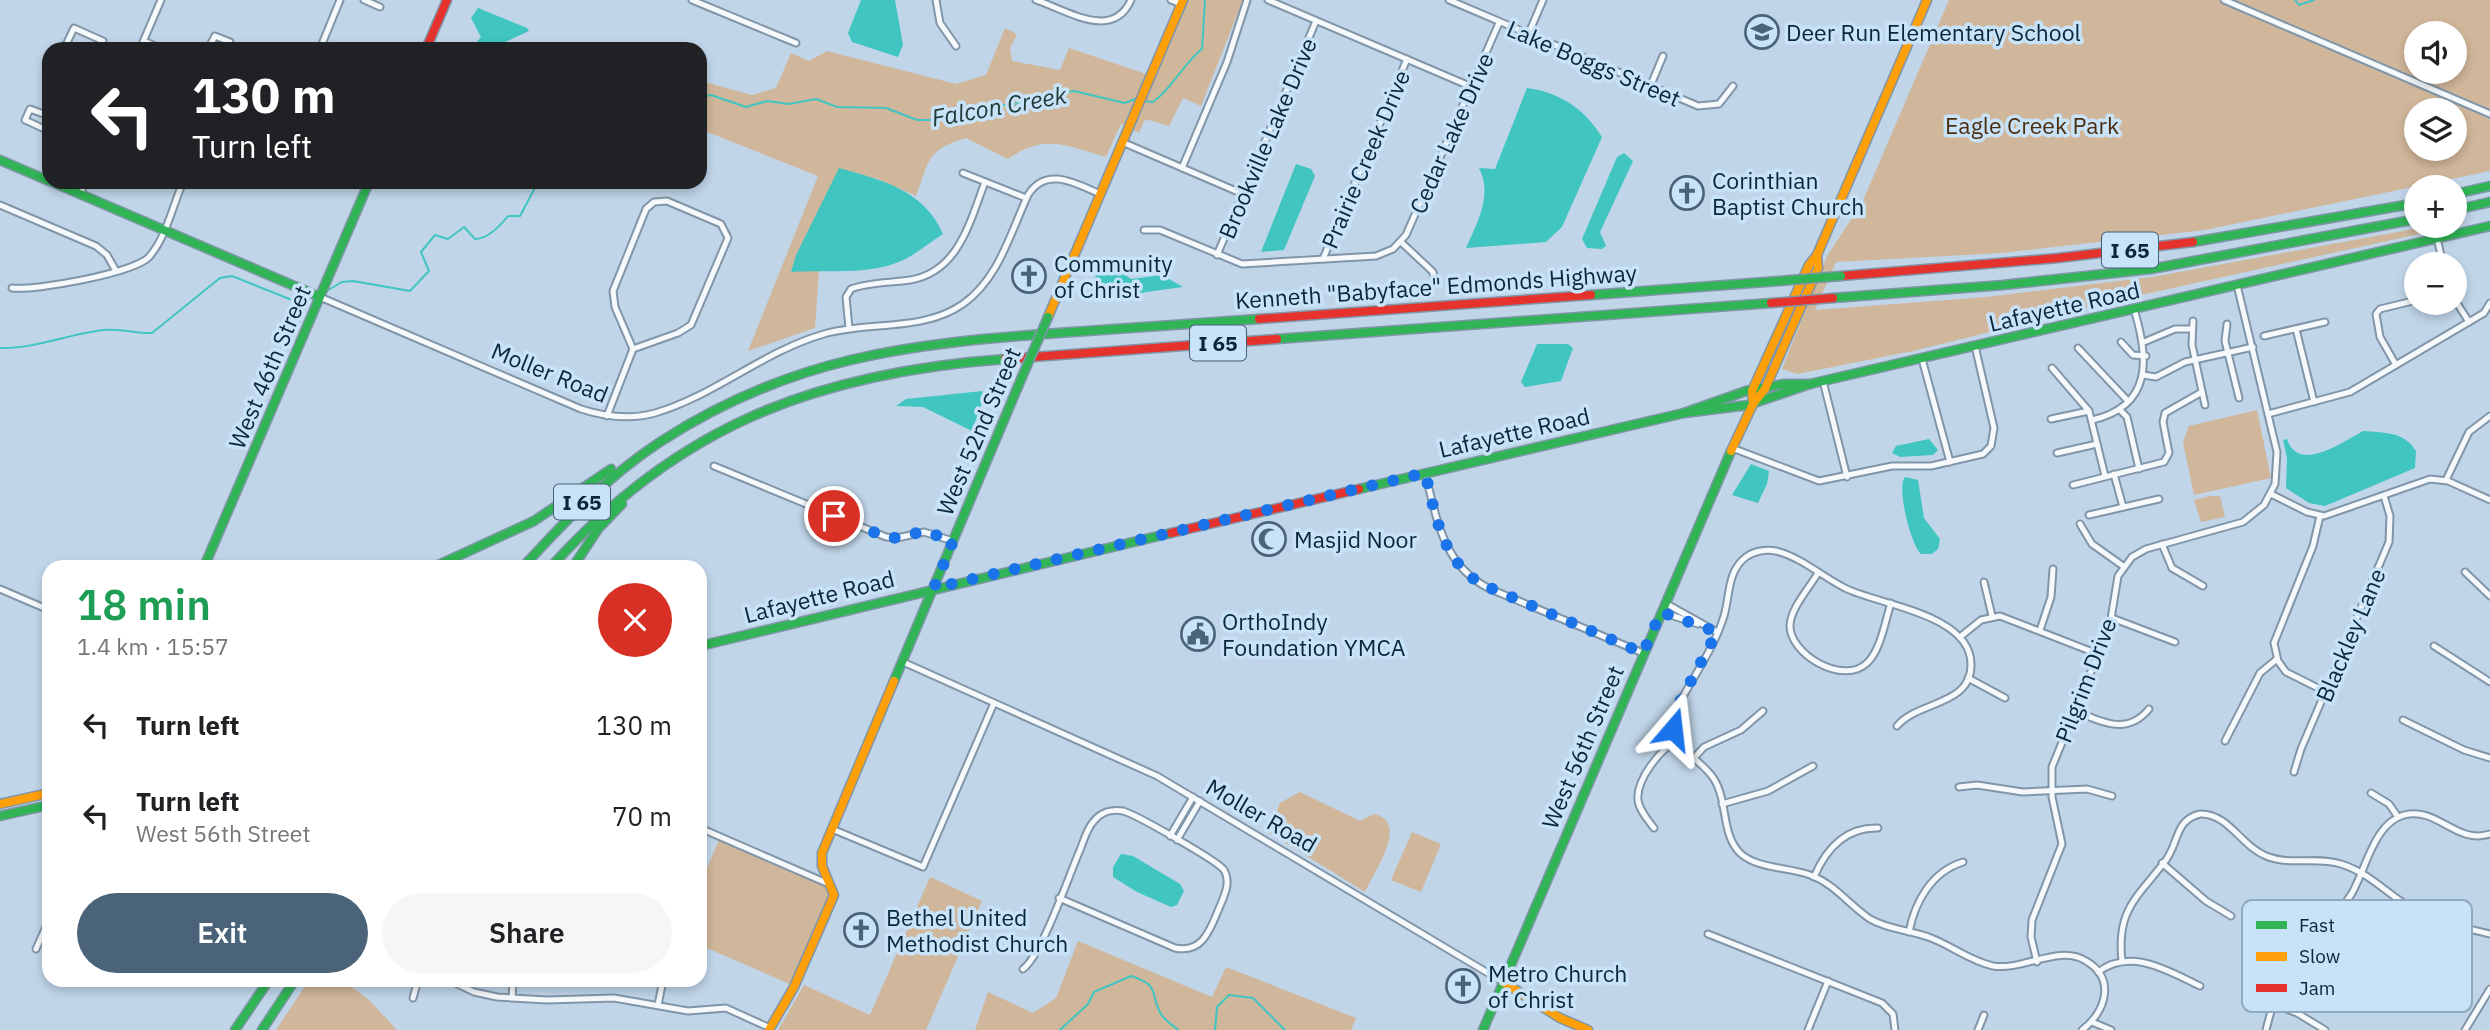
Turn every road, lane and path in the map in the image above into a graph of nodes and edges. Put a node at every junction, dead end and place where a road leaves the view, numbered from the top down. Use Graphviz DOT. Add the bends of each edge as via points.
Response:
graph roads {
  1 [pos="161,0"];
  2 [pos="340,0"];
  3 [pos="364,0"];
  4 [pos="447,0"];
  5 [pos="692,0"];
  6 [pos="936,0"];
  7 [pos="1037,0"];
  8 [pos="1131,0"];
  9 [pos="1171,0"];
  10 [pos="1247,0"];
  11 [pos="1268,0"];
  12 [pos="1449,0"];
  13 [pos="1543,0"];
  14 [pos="1927,0"];
  15 [pos="2224,0"];
  16 [pos="1182,2"];
  17 [pos="380,7"];
  18 [pos="1316,21"];
  19 [pos="1499,23"];
  20 [pos="1528,35"];
  21 [pos="144,41"];
  22 [pos="67,42"];
  23 [pos="103,42"];
  24 [pos="212,42"];
  25 [pos="230,42"];
  26 [pos="323,42"];
  27 [pos="429,42"];
  28 [pos="796,43"];
  29 [pos="956,46"];
  30 [pos="1663,56"];
  31 [pos="1407,59"];
  32 [pos="1733,86"];
  33 [pos="1472,87"];
  34 [pos="1650,87"];
  35 [pos="42,113"];
  36 [pos="2490,114"];
  37 [pos="42,128"];
  38 [pos="1122,142"];
  39 [pos="0,160"];
  40 [pos="1182,168"];
  41 [pos="963,173"];
  42 [pos="42,178"];
  43 [pos="985,182"];
  44 [pos="2490,186"];
  45 [pos="68,189"];
  46 [pos="82,189"];
  47 [pos="180,189"];
  48 [pos="366,189"];
  49 [pos="2467,191"];
  50 [pos="80,194"];
  51 [pos="1100,194"];
  52 [pos="1243,194"];
  53 [pos="1026,198"];
  54 [pos="2490,202"];
  55 [pos="0,205"];
  56 [pos="2404,205"];
  57 [pos="2467,207"];
  58 [pos="2404,221"];
  59 [pos="2490,226"];
  60 [pos="163,229"];
  61 [pos="1144,230"];
  62 [pos="2467,231"];
  63 [pos="2437,238"];
  64 [pos="1401,242"];
  65 [pos="2441,252"];
  66 [pos="1817,254"];
  67 [pos="1217,255"];
  68 [pos="1323,259"];
  69 [pos="116,271"];
  70 [pos="1434,278"];
  71 [pos="2237,285"];
  72 [pos="12,288"];
  73 [pos="320,296"];
  74 [pos="2490,303"];
  75 [pos="2404,304"];
  76 [pos="2133,309"];
  77 [pos="2465,315"];
  78 [pos="2193,321"];
  79 [pos="2325,321"];
  80 [pos="2469,322"];
  81 [pos="2227,324"];
  82 [pos="849,328"];
  83 [pos="2192,329"];
  84 [pos="2296,329"];
  85 [pos="2264,336"];
  86 [pos="2121,342"];
  87 [pos="2144,342"];
  88 [pos="1975,346"];
  89 [pos="2253,346"];
  90 [pos="2078,348"];
  91 [pos="634,349"];
  92 [pos="2228,352"];
  93 [pos="2146,356"];
  94 [pos="1922,359"];
  95 [pos="2195,360"];
  96 [pos="2396,365"];
  97 [pos="2052,368"];
  98 [pos="2143,375"];
  99 [pos="1823,381"];
  100 [pos="1810,384"];
  101 [pos="1765,388"];
  102 [pos="1752,391"];
  103 [pos="2202,392"];
  104 [pos="2239,398"];
  105 [pos="2127,400"];
  106 [pos="2314,402"];
  107 [pos="1753,404"];
  108 [pos="2205,405"];
  109 [pos="2119,409"];
  110 [pos="2089,411"];
  111 [pos="1684,413"];
  112 [pos="2268,414"];
  113 [pos="607,416"];
  114 [pos="2490,416"];
  115 [pos="2051,419"];
  116 [pos="2092,420"];
  117 [pos="2097,444"];
  118 [pos="651,446"];
  119 [pos="1732,448"];
  120 [pos="2057,453"];
  121 [pos="682,454"];
  122 [pos="1950,462"];
  123 [pos="714,466"];
  124 [pos="2139,469"];
  125 [pos="1425,473"];
  126 [pos="2114,474"];
  127 [pos="2105,476"];
  128 [pos="1847,477"];
  129 [pos="2446,480"];
  130 [pos="2073,485"];
  131 [pos="2271,494"];
  132 [pos="2384,496"];
  133 [pos="2159,499"];
  134 [pos="2490,500"];
  135 [pos="2123,508"];
  136 [pos="2089,516"];
  137 [pos="2320,516"];
  138 [pos="2080,524"];
  139 [pos="953,541"];
  140 [pos="2162,544"];
  141 [pos="207,560"];
  142 [pos="449,560"];
  143 [pos="529,560"];
  144 [pos="558,560"];
  145 [pos="578,560"];
  146 [pos="2123,566"];
  147 [pos="2053,569"];
  148 [pos="2465,572"];
  149 [pos="1818,573"];
  150 [pos="1984,582"];
  151 [pos="2203,586"];
  152 [pos="934,588"];
  153 [pos="0,589"];
  154 [pos="2490,596"];
  155 [pos="1665,603"];
  156 [pos="1891,603"];
  157 [pos="42,607"];
  158 [pos="1661,612"];
  159 [pos="1992,616"];
  160 [pos="2112,618"];
  161 [pos="1704,625"];
  162 [pos="2040,631"];
  163 [pos="1717,632"];
  164 [pos="1960,637"];
  165 [pos="2175,642"];
  166 [pos="707,644"];
  167 [pos="2434,646"];
  168 [pos="1643,653"];
  169 [pos="2098,654"];
  170 [pos="2277,659"];
  171 [pos="903,662"];
  172 [pos="1968,678"];
  173 [pos="2490,682"];
  174 [pos="2326,692"];
  175 [pos="2005,698"];
  176 [pos="994,703"];
  177 [pos="2149,709"];
  178 [pos="1763,710"];
  179 [pos="2074,710"];
  180 [pos="2403,720"];
  181 [pos="1897,726"];
  182 [pos="1676,741"];
  183 [pos="2225,741"];
  184 [pos="2490,758"];
  185 [pos="1693,759"];
  186 [pos="1813,766"];
  187 [pos="2294,772"];
  188 [pos="1959,787"];
  189 [pos="2052,791"];
  190 [pos="2371,793"];
  191 [pos="42,795"];
  192 [pos="2112,796"];
  193 [pos="1193,797"];
  194 [pos="1200,801"];
  195 [pos="0,804"];
  196 [pos="1722,804"];
  197 [pos="42,807"];
  198 [pos="0,816"];
  199 [pos="2398,817"];
  200 [pos="1654,828"];
  201 [pos="1878,828"];
  202 [pos="832,829"];
  203 [pos="707,831"];
  204 [pos="2490,834"];
  205 [pos="1170,836"];
  206 [pos="1177,840"];
  207 [pos="1963,862"];
  208 [pos="2162,863"];
  209 [pos="2361,873"];
  210 [pos="1814,877"];
  211 [pos="833,886"];
  212 [pos="1059,898"];
  213 [pos="2347,900"];
  214 [pos="2401,900"];
  215 [pos="2231,916"];
  216 [pos="2472,929"];
  217 [pos="1909,932"];
  218 [pos="1708,934"];
  219 [pos="2490,934"];
  220 [pos="42,936"];
  221 [pos="36,949"];
  222 [pos="2122,961"];
  223 [pos="2037,962"];
  224 [pos="1023,969"];
  225 [pos="2098,972"];
  226 [pos="1828,981"];
  227 [pos="1503,982"];
  228 [pos="2200,986"];
  229 [pos="259,987"];
  230 [pos="265,987"];
  231 [pos="291,987"];
  232 [pos="416,987"];
  233 [pos="464,987"];
  234 [pos="513,987"];
  235 [pos="662,987"];
  236 [pos="2490,989"];
  237 [pos="413,998"];
  238 [pos="512,998"];
  239 [pos="658,1005"];
  240 [pos="2271,1012"];
  241 [pos="2295,1012"];
  242 [pos="1984,1015"];
  243 [pos="2092,1022"];
  244 [pos="769,1029"];
  245 [pos="234,1030"];
  246 [pos="262,1030"];
  247 [pos="1483,1030"];
  248 [pos="1588,1030"];
  249 [pos="1808,1030"];
  250 [pos="1895,1030"];
  251 [pos="1978,1030"];
  252 [pos="2082,1030"];
  253 [pos="2111,1030"];
  254 [pos="2266,1030"];
  255 [pos="2325,1030"];
  256 [pos="2465,1030"];
  1 -- 21 [label="street"];
  2 -- 26 [label="street"];
  3 -- 17 [label="street"];
  4 -- 27 [label="main road"];
  5 -- 28 [label="street"];
  6 -- 29 [label="street" via="940,23"];
  7 -- 8 [label="street" via="1107,22 1120,17"];
  9 -- 16 [label="street"];
  10 -- 40 [label="street" via="1227,62"];
  11 -- 18 [label="street"];
  12 -- 19 [label="street, Lake Boggs Street"];
  13 -- 20 [label="street"];
  14 -- 66 [label="main road, West 56th Street"];
  15 -- 36 [label="street"];
  16 -- 38 [label="main road, West 52nd Street"];
  18 -- 31 [label="street"];
  18 -- 52 [label="street, Brookville Lake Drive"];
  19 -- 20 [label="street, Lake Boggs Street"];
  19 -- 33 [label="street, Cedar Lake Drive"];
  20 -- 34 [label="street, Lake Boggs Street"];
  22 -- 23 [label="street" via="74,28"];
  24 -- 25 [label="street" via="215,36"];
  30 -- 34 [label="street"];
  31 -- 33 [label="street"];
  31 -- 68 [label="street, Prairie Creek Drive"];
  32 -- 34 [label="street, Lake Boggs Street" via="1721,102 1707,107"];
  33 -- 64 [label="street, Cedar Lake Drive"];
  35 -- 37 [label="street" via="30,109 25,119"];
  38 -- 40 [label="street"];
  38 -- 51 [label="main road, West 52nd Street"];
  39 -- 42 [label="main road, Moller Road"];
  40 -- 52 [label="street"];
  41 -- 43 [label="street"];
  43 -- 53 [label="street"];
  43 -- 82 [label="street" via="950,260 922,278 852,288 846,299"];
  44 -- 49 [label="main road"];
  45 -- 50 [label="main road, Moller Road"];
  46 -- 50 [label="street"];
  47 -- 60 [label="street"];
  48 -- 73 [label="main road, West 46th Street"];
  50 -- 60 [label="main road, Moller Road"];
  51 -- 53 [label="street, Moller Road" via="1053,178 1037,184"];
  51 -- 139 [label="main road, West 52nd Street, bridge"];
  52 -- 67 [label="street, Brookville Lake Drive"];
  53 -- 82 [label="street, Moller Road" via="995,268 964,303 929,319"];
  54 -- 57 [label="main road"];
  55 -- 69 [label="street" via="96,246"];
  56 -- 118 [label="main road, Kenneth \"Babyface\" Edmonds Highway / I 65, bridge" via="2212,242 2049,260 909,346 781,378 715,407"];
  58 -- 121 [label="main road, Kenneth \"Babyface\" Edmonds Highway / I 65, bridge" via="2151,269 2003,285 908,369 841,383 779,404"];
  59 -- 62 [label="main road, Lafayette Road"];
  60 -- 69 [label="street" via="146,259"];
  60 -- 73 [label="main road, Moller Road"];
  61 -- 67 [label="street" via="1160,230"];
  63 -- 65 [label="street"];
  63 -- 71 [label="main road, Lafayette Road"];
  64 -- 68 [label="street" via="1376,256"];
  64 -- 70 [label="street"];
  66 -- 101 [label="main road, West 56th Street" via="1818,268"];
  66 -- 102 [label="main road, West 56th Street"];
  67 -- 68 [label="street" via="1247,265"];
  69 -- 72 [label="street" via="31,290"];
  71 -- 76 [label="main road, Lafayette Road"];
  71 -- 89 [label="street"];
  73 -- 113 [label="street, Moller Road" via="576,407"];
  73 -- 141 [label="main road, West 46th Street"];
  74 -- 80 [label="street"];
  75 -- 96 [label="street" via="2377,312 2379,335"];
  76 -- 87 [label="street"];
  76 -- 88 [label="main road, Lafayette Road"];
  77 -- 80 [label="street"];
  78 -- 83 [label="street"];
  79 -- 84 [label="street"];
  80 -- 96 [label="street"];
  81 -- 92 [label="street"];
  82 -- 113 [label="street, Moller Road" via="806,341 665,409"];
  83 -- 87 [label="street" via="2175,329"];
  83 -- 95 [label="street"];
  84 -- 85 [label="street"];
  84 -- 106 [label="street"];
  86 -- 93 [label="street" via="2133,355"];
  87 -- 93 [label="street"];
  88 -- 94 [label="main road, Lafayette Road"];
  88 -- 122 [label="street" via="1995,435 1983,454"];
  89 -- 92 [label="street"];
  89 -- 112 [label="street"];
  90 -- 105 [label="street"];
  91 -- 91 [label="street" via="691,325 727,243 723,225 664,200 650,205 615,281 614,304"];
  91 -- 113 [label="street"];
  92 -- 95 [label="street"];
  92 -- 104 [label="street"];
  93 -- 98 [label="street"];
  94 -- 99 [label="main road, Lafayette Road"];
  94 -- 122 [label="street"];
  95 -- 98 [label="street" via="2156,377"];
  95 -- 103 [label="street"];
  96 -- 106 [label="street" via="2350,392"];
  97 -- 110 [label="street"];
  98 -- 105 [label="street"];
  99 -- 100 [label="main road, Lafayette Road"];
  99 -- 128 [label="street"];
  100 -- 101 [label="main road, Lafayette Road" via="1800,381"];
  100 -- 107 [label="main road, Lafayette Road"];
  101 -- 102 [label="main road, Lafayette Road"];
  101 -- 107 [label="main road, West 56th Street"];
  102 -- 107 [label="main road, West 56th Street"];
  102 -- 111 [label="main road, Lafayette Road"];
  103 -- 108 [label="street"];
  103 -- 124 [label="street" via="2165,413 2167,459"];
  105 -- 109 [label="street"];
  106 -- 112 [label="street"];
  107 -- 111 [label="main road, Lafayette Road" via="1699,415"];
  107 -- 119 [label="main road, West 56th Street"];
  109 -- 116 [label="street"];
  109 -- 124 [label="street" via="2127,417"];
  110 -- 115 [label="street"];
  110 -- 116 [label="street"];
  111 -- 125 [label="main road, Lafayette Road"];
  112 -- 131 [label="street" via="2278,466"];
  114 -- 129 [label="street" via="2469,432"];
  116 -- 117 [label="street"];
  117 -- 120 [label="street"];
  117 -- 127 [label="street"];
  118 -- 142 [label="main road" via="538,519"];
  118 -- 143 [label="main road, Kenneth \"Babyface\" Edmonds Highway / I 65" via="580,504"];
  119 -- 128 [label="street" via="1809,479"];
  119 -- 155 [label="main road, West 56th Street"];
  121 -- 144 [label="main road, Kenneth \"Babyface\" Edmonds Highway / I 65" via="602,513"];
  121 -- 145 [label="main road" via="615,510"];
  122 -- 128 [label="street" via="1892,466"];
  123 -- 139 [label="street" via="886,537 924,531"];
  124 -- 126 [label="street"];
  125 -- 152 [label="main road, Lafayette Road"];
  125 -- 168 [label="street" via="1442,538 1466,573 1488,588"];
  126 -- 127 [label="street"];
  126 -- 135 [label="street"];
  127 -- 130 [label="street"];
  129 -- 132 [label="street" via="2428,480"];
  129 -- 134 [label="street"];
  131 -- 137 [label="street"];
  131 -- 140 [label="street" via="2241,523"];
  132 -- 137 [label="street"];
  132 -- 174 [label="street, Blackley Lane" via="2391,523 2389,542"];
  133 -- 135 [label="street"];
  135 -- 136 [label="street"];
  137 -- 170 [label="street" via="2313,547 2276,635"];
  138 -- 146 [label="street" via="2094,546"];
  139 -- 152 [label="main road, West 52nd Street"];
  140 -- 146 [label="street" via="2138,552"];
  140 -- 151 [label="street" via="2172,568"];
  146 -- 160 [label="street, Pilgrim Drive" via="2114,589"];
  147 -- 162 [label="street" via="2051,597"];
  148 -- 154 [label="street"];
  149 -- 156 [label="street" via="1853,592"];
  149 -- 156 [label="street" via="1793,615 1790,630 1799,647 1831,670 1849,672 1867,663"];
  149 -- 163 [label="street" via="1777,551 1749,555 1732,575"];
  150 -- 159 [label="street"];
  152 -- 166 [label="main road, Lafayette Road"];
  152 -- 171 [label="main road, West 52nd Street"];
  153 -- 157 [label="street"];
  155 -- 158 [label="main road, West 56th Street"];
  155 -- 161 [label="street"];
  156 -- 164 [label="street"];
  158 -- 161 [label="street"];
  158 -- 168 [label="main road, West 56th Street"];
  159 -- 162 [label="street" via="2008,617"];
  159 -- 164 [label="street"];
  160 -- 165 [label="street"];
  160 -- 169 [label="street, Pilgrim Drive"];
  161 -- 163 [label="street"];
  162 -- 169 [label="street"];
  163 -- 182 [label="street" via="1674,713"];
  164 -- 172 [label="street" via="1971,658"];
  167 -- 173 [label="street"];
  168 -- 227 [label="main road, West 56th Street"];
  169 -- 179 [label="street, Pilgrim Drive"];
  170 -- 174 [label="street" via="2290,675"];
  170 -- 183 [label="street" via="2257,677"];
  171 -- 176 [label="street, Moller Road"];
  171 -- 202 [label="main road, West 52nd Street"];
  172 -- 175 [label="street"];
  172 -- 181 [label="street" via="1957,694"];
  174 -- 187 [label="street, Blackley Lane"];
  176 -- 193 [label="street, Moller Road" via="1136,766"];
  176 -- 202 [label="street" via="923,867"];
  177 -- 179 [label="street" via="2138,720 2121,725"];
  178 -- 185 [label="street" via="1741,730 1704,747"];
  179 -- 189 [label="street, Pilgrim Drive" via="2056,755"];
  180 -- 184 [label="street"];
  182 -- 185 [label="street"];
  182 -- 200 [label="street" via="1663,750 1638,791 1639,806"];
  185 -- 196 [label="street" via="1716,782"];
  186 -- 196 [label="street" via="1777,787"];
  188 -- 189 [label="street" via="1973,784 2016,792"];
  189 -- 192 [label="street" via="2090,789"];
  189 -- 223 [label="street, Pilgrim Drive" via="2061,849 2032,920"];
  190 -- 199 [label="street" via="2389,804"];
  191 -- 195 [label="main road"];
  193 -- 194 [label="street, Moller Road"];
  193 -- 205 [label="street"];
  194 -- 206 [label="street"];
  194 -- 227 [label="street, Moller Road"];
  196 -- 210 [label="street" via="1732,841 1743,856"];
  197 -- 198 [label="main road"];
  199 -- 204 [label="street" via="2421,814 2466,836"];
  199 -- 209 [label="street" via="2382,831"];
  201 -- 210 [label="street" via="1858,831 1833,845"];
  202 -- 211 [label="main road, West 52nd Street" via="821,859"];
  203 -- 211 [label="street"];
  205 -- 206 [label="street"];
  205 -- 212 [label="street" via="1127,812 1111,811 1097,818"];
  206 -- 212 [label="street" via="1217,863 1227,886 1204,941 1194,947 1182,949"];
  207 -- 217 [label="street" via="1945,871 1923,893"];
  208 -- 209 [label="street" via="2182,823 2205,814 2220,819 2268,857 2333,862"];
  208 -- 215 [label="street"];
  208 -- 222 [label="street" via="2135,895 2122,923"];
  209 -- 213 [label="street"];
  209 -- 214 [label="street"];
  210 -- 217 [label="street" via="1872,919"];
  211 -- 244 [label="main road" via="834,895 801,972"];
  212 -- 224 [label="street" via="1033,958"];
  216 -- 219 [label="street"];
  217 -- 223 [label="street" via="1933,938 1986,964 2011,967"];
  218 -- 226 [label="street"];
  220 -- 221 [label="street"];
  222 -- 225 [label="street"];
  222 -- 228 [label="street" via="2144,962"];
  223 -- 225 [label="street" via="2073,956"];
  225 -- 243 [label="street" via="2105,997"];
  226 -- 249 [label="street"];
  226 -- 250 [label="street" via="1887,1006"];
  227 -- 247 [label="main road, West 56th Street"];
  227 -- 248 [label="main road, Moller Road"];
  229 -- 245 [label="main road"];
  230 -- 245 [label="main road"];
  231 -- 246 [label="main road"];
  232 -- 237 [label="street"];
  233 -- 238 [label="street" via="478,994"];
  234 -- 238 [label="street"];
  235 -- 239 [label="street"];
  236 -- 256 [label="street"];
  238 -- 239 [label="street" via="607,998"];
  239 -- 244 [label="street" via="688,1011 730,1008"];
  240 -- 254 [label="street"];
  241 -- 255 [label="street"];
  242 -- 251 [label="street"];
  243 -- 252 [label="street"];
  243 -- 253 [label="street"];
}
